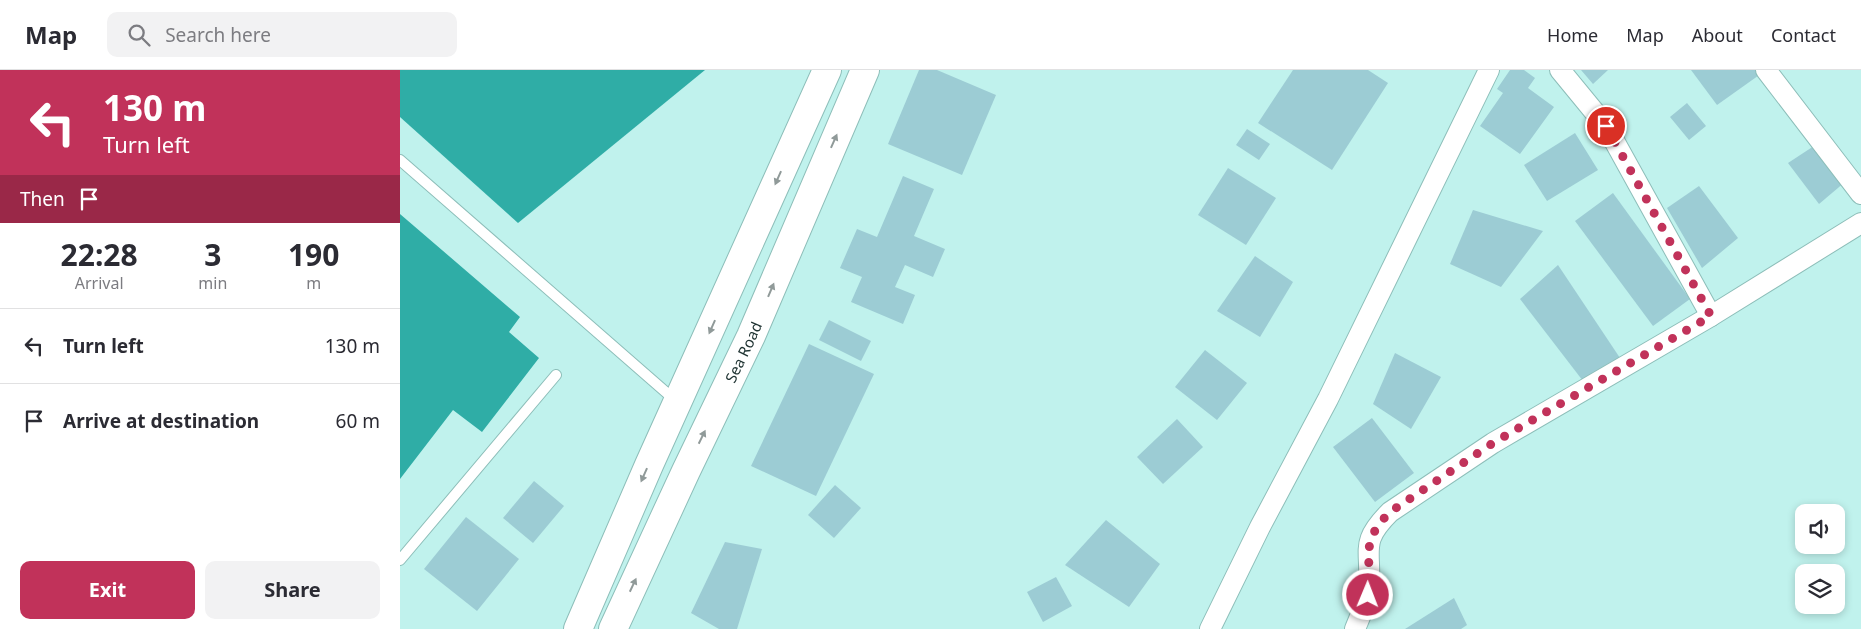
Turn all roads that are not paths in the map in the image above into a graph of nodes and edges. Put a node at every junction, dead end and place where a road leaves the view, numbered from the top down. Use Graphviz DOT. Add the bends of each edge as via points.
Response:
graph roads {
  1 [pos="827,70"];
  2 [pos="865,70"];
  3 [pos="1489,70"];
  4 [pos="1560,70"];
  5 [pos="1766,70"];
  6 [pos="400,160"];
  7 [pos="1861,194"];
  8 [pos="1861,223"];
  9 [pos="1711,316"];
  10 [pos="556,375"];
  11 [pos="678,403"];
  12 [pos="400,560"];
  13 [pos="578,629"];
  14 [pos="613,629"];
  15 [pos="1210,629"];
  16 [pos="1354,629"];
  1 -- 11 [label="highway, one-way"];
  14 -- 2 [label="highway, Sea Road, one-way" via="751,336"];
  3 -- 15 [label="street" via="1328,399"];
  4 -- 9 [label="street" via="1606,126"];
  5 -- 7 [label="street"];
  6 -- 11 [label="lane"];
  8 -- 9 [label="street"];
  9 -- 16 [label="street" via="1493,443 1390,512 1368,545 1368,595"];
  10 -- 12 [label="lane"];
  11 -- 13 [label="highway, one-way"];
}
